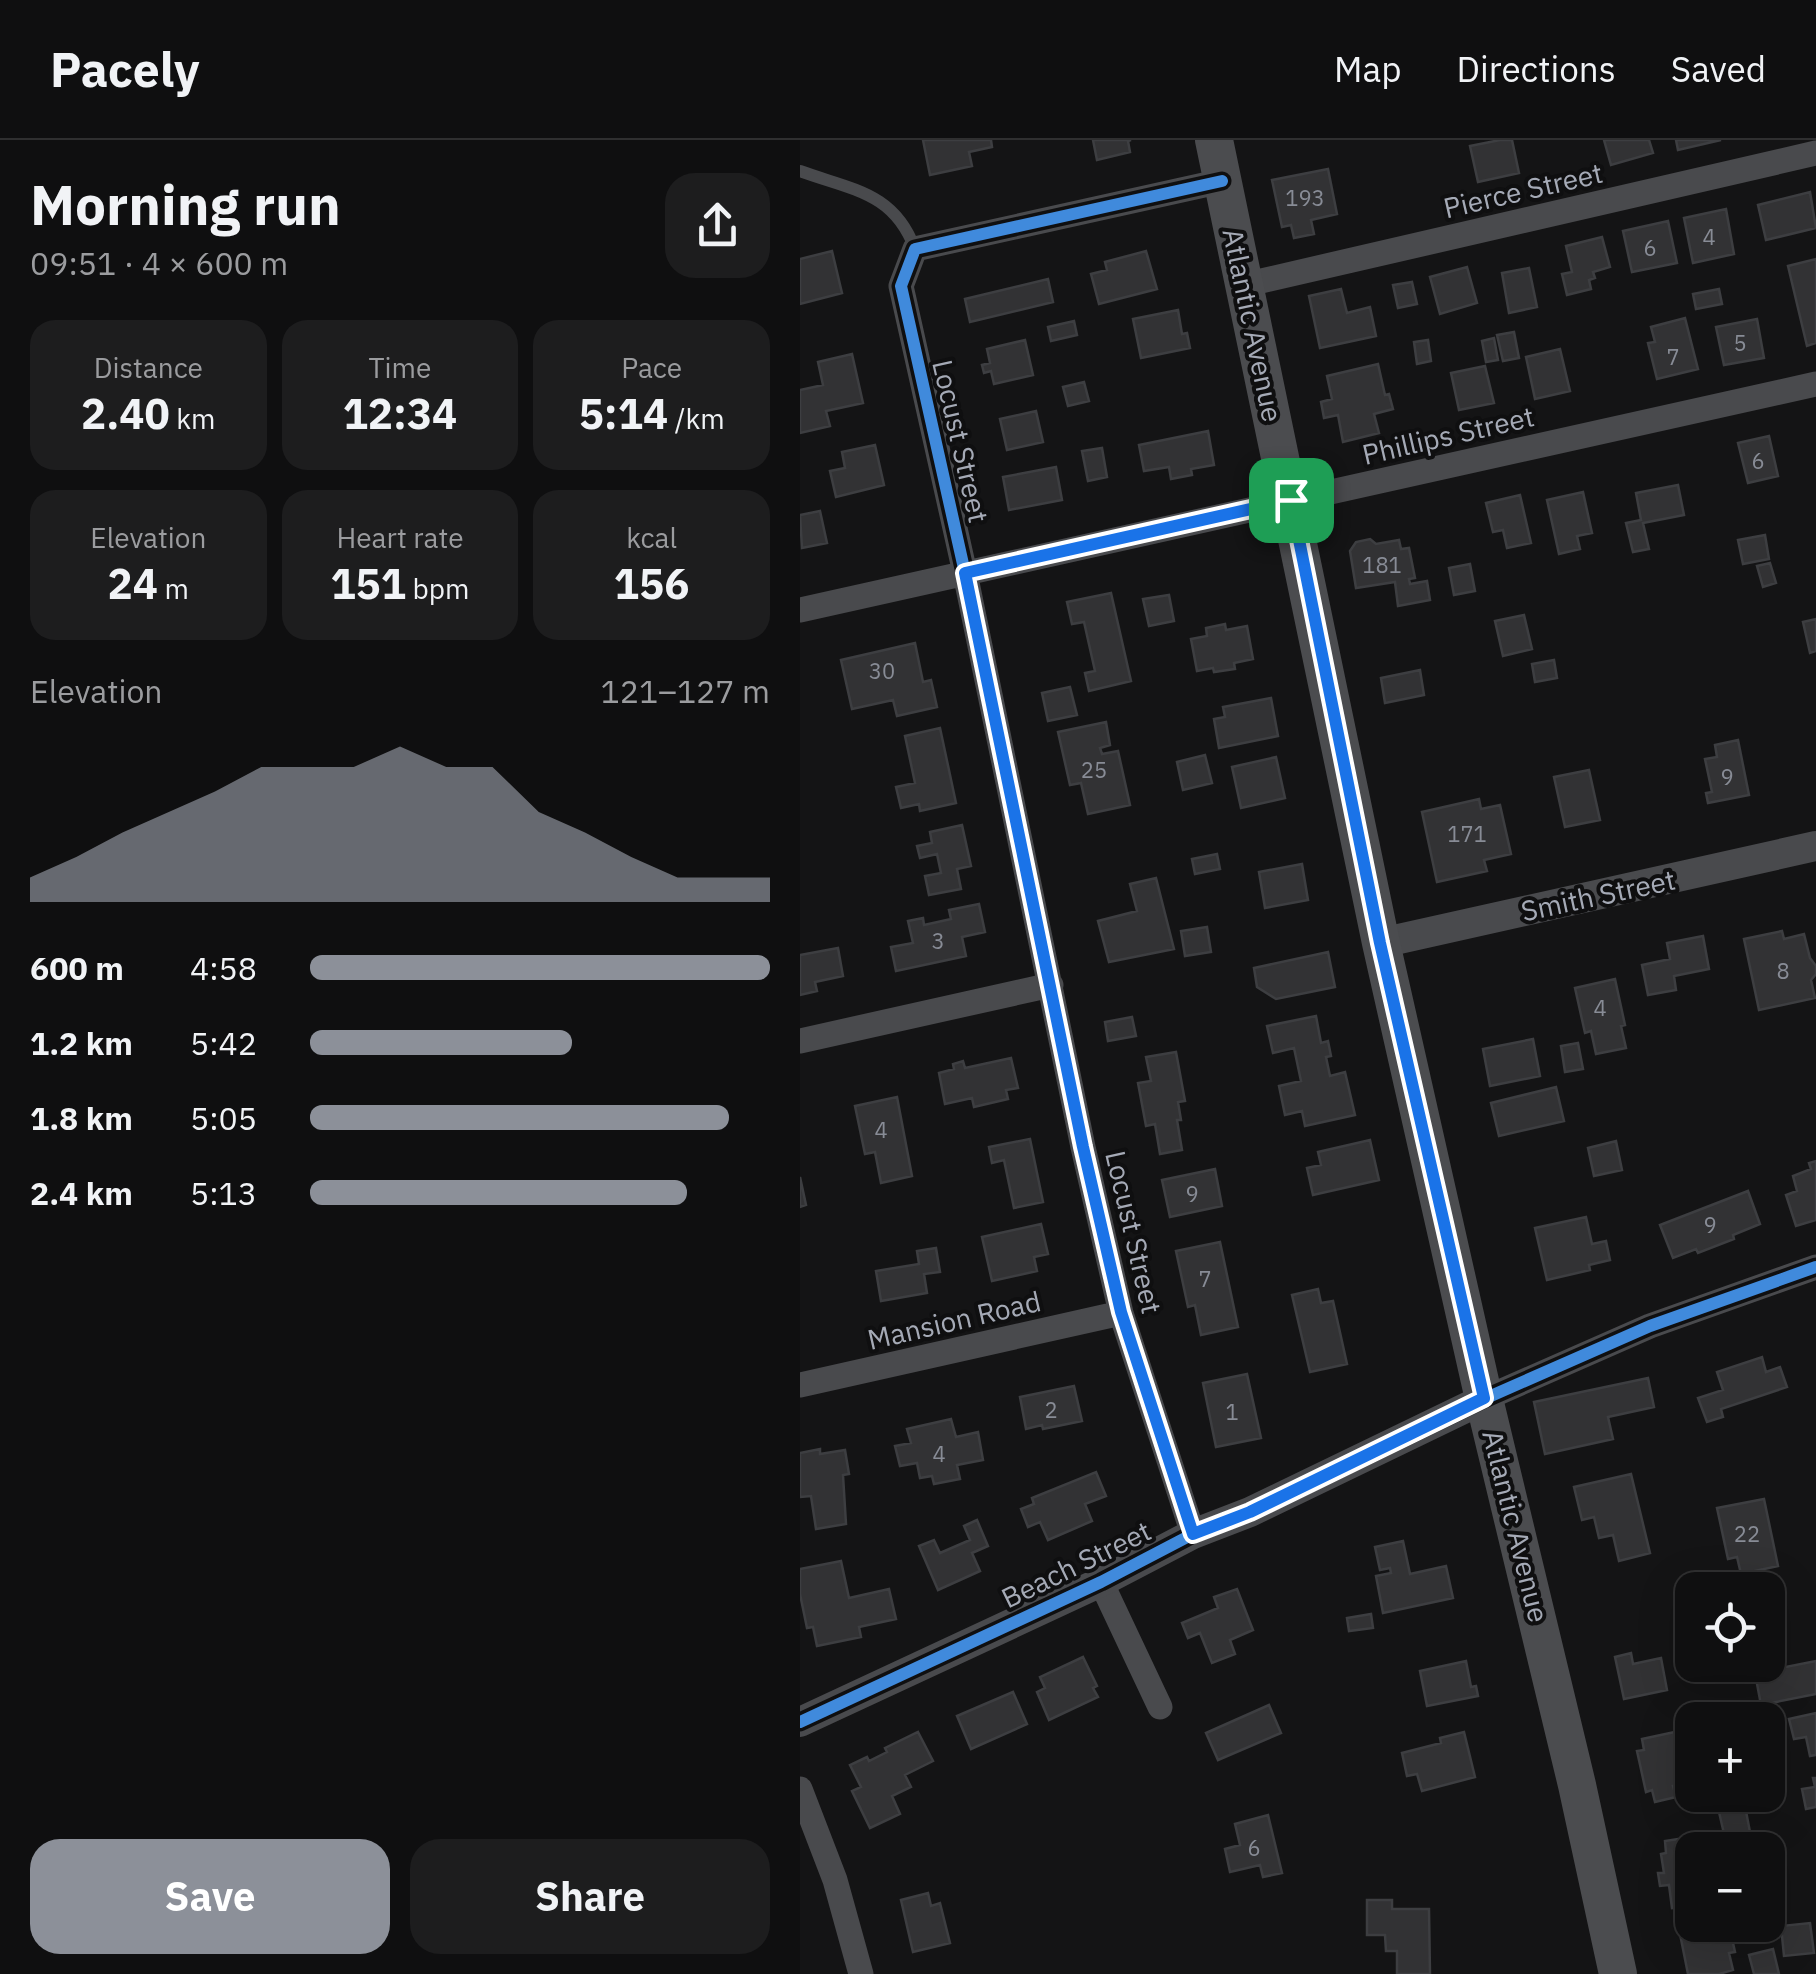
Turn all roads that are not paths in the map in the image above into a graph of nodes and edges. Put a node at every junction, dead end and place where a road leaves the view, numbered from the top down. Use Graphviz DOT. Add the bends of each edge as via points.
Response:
graph roads {
  1 [pos="1214,140"];
  2 [pos="1816,154"];
  3 [pos="800,171"];
  4 [pos="1222,181"];
  5 [pos="915,249"];
  6 [pos="1244,285"];
  7 [pos="1816,384"];
  8 [pos="1291,500"];
  9 [pos="965,573"];
  10 [pos="800,610"];
  11 [pos="1816,846"];
  12 [pos="1380,943"];
  13 [pos="1051,986"];
  14 [pos="800,1041"];
  15 [pos="1816,1267"];
  16 [pos="1121,1312"];
  17 [pos="800,1385"];
  18 [pos="1484,1398"];
  19 [pos="1193,1534"];
  20 [pos="1101,1582"];
  21 [pos="1160,1707"];
  22 [pos="800,1722"];
  23 [pos="800,1789"];
  24 [pos="861,1974"];
  25 [pos="1618,1974"];
  1 -- 4 [label="main road, Atlantic Avenue"];
  2 -- 6 [label="street, Pierce Street"];
  3 -- 5 [label="lane" via="886,203 906,224"];
  4 -- 5 [label="street"];
  4 -- 6 [label="main road, Atlantic Avenue"];
  5 -- 9 [label="street, Locust Street" via="900,286"];
  6 -- 8 [label="main road, Atlantic Avenue"];
  7 -- 8 [label="street, Phillips Street"];
  8 -- 9 [label="street, Phillips Street"];
  8 -- 12 [label="main road, Atlantic Avenue"];
  9 -- 10 [label="street, Phillips Street"];
  9 -- 13 [label="street, Locust Street"];
  11 -- 12 [label="street, Smith Street"];
  12 -- 18 [label="main road, Atlantic Avenue"];
  13 -- 14 [label="street"];
  13 -- 16 [label="street, Locust Street"];
  15 -- 18 [label="street, Beach Street" via="1650,1326"];
  16 -- 17 [label="street, Mansion Road"];
  16 -- 19 [label="street, Locust Street"];
  18 -- 19 [label="street, Beach Street"];
  18 -- 25 [label="main road, Atlantic Avenue"];
  19 -- 20 [label="street, Beach Street"];
  20 -- 21 [label="street"];
  20 -- 22 [label="street, Beach Street"];
  23 -- 24 [label="street"];
}
